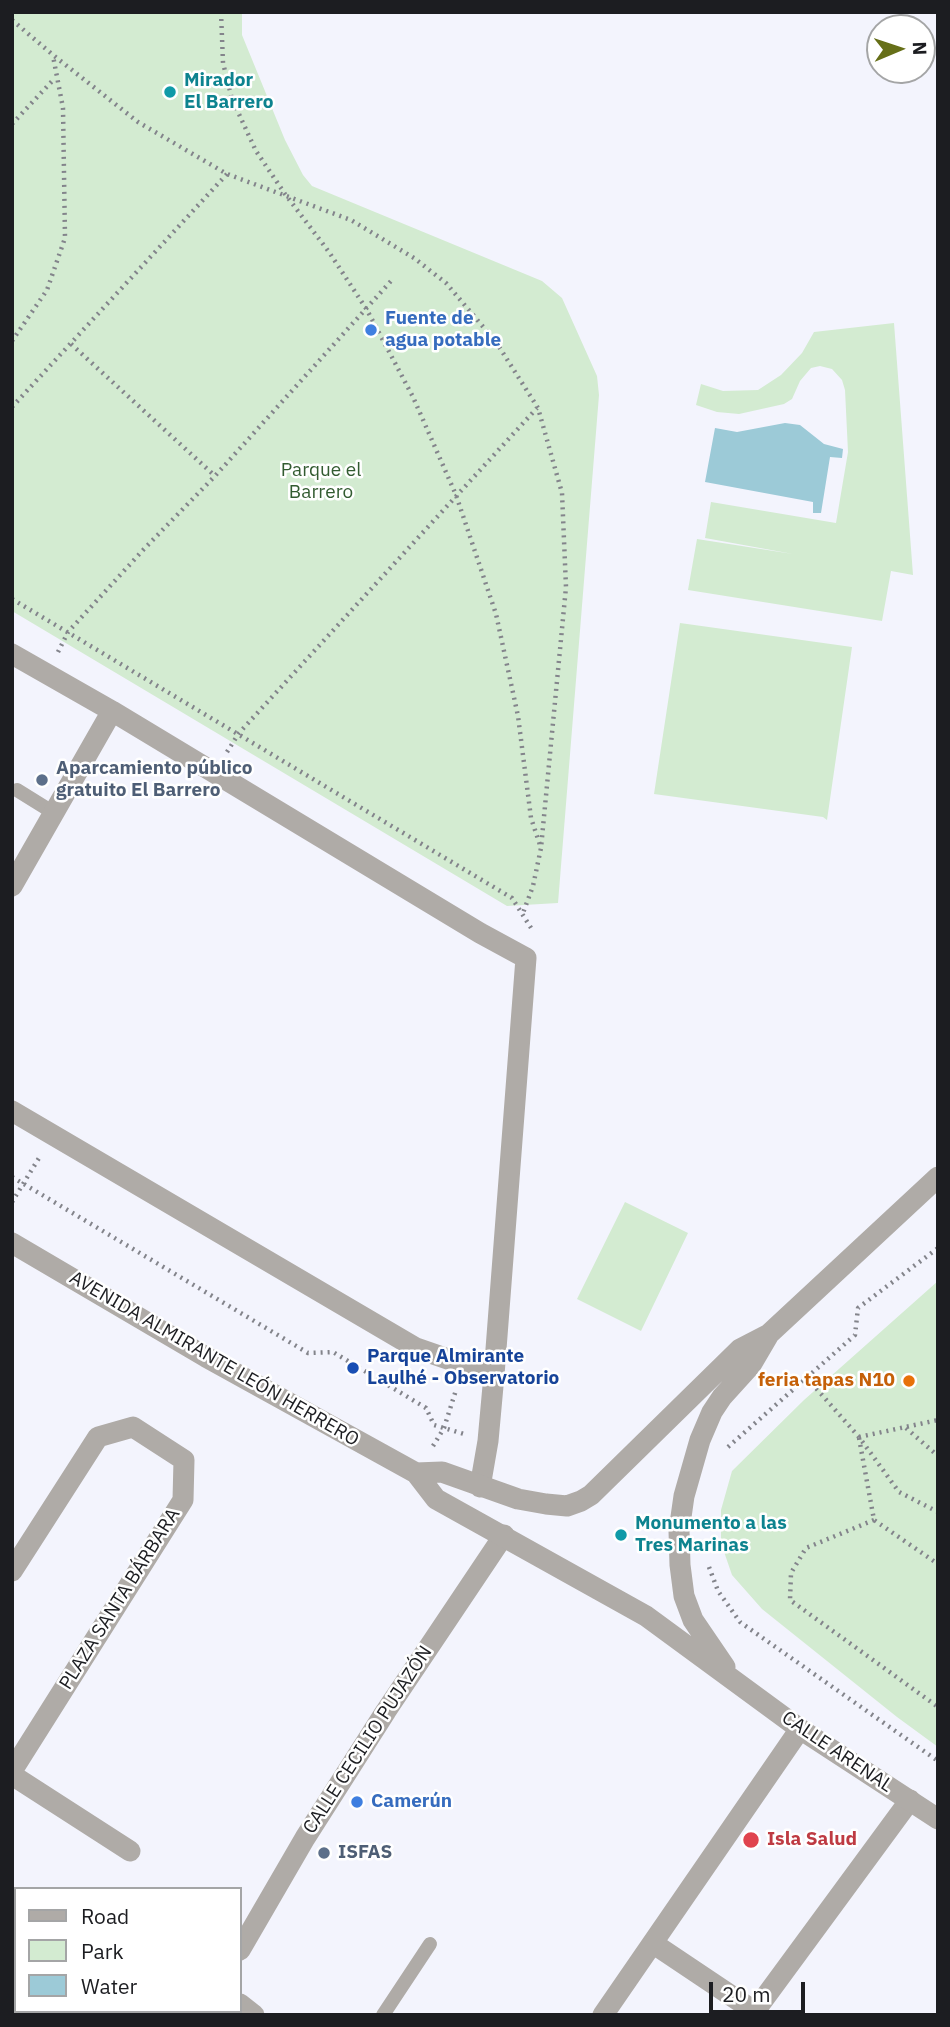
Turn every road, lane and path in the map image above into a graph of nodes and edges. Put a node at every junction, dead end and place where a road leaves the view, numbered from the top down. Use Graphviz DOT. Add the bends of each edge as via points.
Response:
graph roads {
  1 [pos="221,12"];
  2 [pos="12,20"];
  3 [pos="52,55"];
  4 [pos="56,77"];
  5 [pos="12,124"];
  6 [pos="227,174"];
  7 [pos="285,194"];
  8 [pos="391,281"];
  9 [pos="367,310"];
  10 [pos="12,341"];
  11 [pos="71,344"];
  12 [pos="12,407"];
  13 [pos="538,408"];
  14 [pos="215,476"];
  15 [pos="456,495"];
  16 [pos="12,598"];
  17 [pos="68,632"];
  18 [pos="12,654"];
  19 [pos="46,674"];
  20 [pos="112,711"];
  21 [pos="239,733"];
  22 [pos="214,774"];
  23 [pos="14,788"];
  24 [pos="54,813"];
  25 [pos="541,848"];
  26 [pos="12,886"];
  27 [pos="523,913"];
  28 [pos="526,958"];
  29 [pos="12,1111"];
  30 [pos="53,1135"];
  31 [pos="12,1177"];
  32 [pos="938,1177"];
  33 [pos="23,1184"];
  34 [pos="12,1202"];
  35 [pos="12,1243"];
  36 [pos="938,1248"];
  37 [pos="769,1334"];
  38 [pos="463,1364"];
  39 [pos="494,1375"];
  40 [pos="807,1378"];
  41 [pos="938,1420"];
  42 [pos="444,1428"];
  43 [pos="906,1428"];
  44 [pos="859,1437"];
  45 [pos="488,1441"];
  46 [pos="721,1455"];
  47 [pos="938,1456"];
  48 [pos="416,1473"];
  49 [pos="480,1487"];
  50 [pos="938,1512"];
  51 [pos="874,1520"];
  52 [pos="504,1535"];
  53 [pos="938,1564"];
  54 [pos="709,1566"];
  55 [pos="12,1571"];
  56 [pos="737,1683"];
  57 [pos="938,1707"];
  58 [pos="800,1729"];
  59 [pos="938,1761"];
  60 [pos="12,1773"];
  61 [pos="910,1800"];
  62 [pos="938,1819"];
  63 [pos="130,1851"];
  64 [pos="430,1944"];
  65 [pos="654,1944"];
  66 [pos="242,1947"];
  67 [pos="755,2013"];
  68 [pos="383,2015"];
  69 [pos="603,2015"];
  1 -- 7 [label="path" via="223,63 232,99 256,151"];
  2 -- 3 [label="path"];
  3 -- 4 [label="path"];
  3 -- 6 [label="path" via="138,122"];
  4 -- 5 [label="path"];
  4 -- 10 [label="path" via="64,108 65,238 47,290"];
  6 -- 7 [label="path"];
  6 -- 11 [label="path"];
  7 -- 9 [label="path"];
  7 -- 13 [label="path" via="351,220 446,283 496,342"];
  8 -- 9 [label="path"];
  9 -- 14 [label="path"];
  9 -- 15 [label="path" via="413,397"];
  11 -- 12 [label="path"];
  11 -- 14 [label="path"];
  13 -- 15 [label="path"];
  13 -- 25 [label="path" via="562,493 566,587"];
  14 -- 17 [label="path"];
  15 -- 21 [label="path"];
  15 -- 25 [label="path" via="496,614 518,716 531,818"];
  16 -- 17 [label="path"];
  17 -- 19 [label="path"];
  17 -- 21 [label="path"];
  18 -- 19 [label="street"];
  19 -- 20 [label="street"];
  20 -- 22 [label="street"];
  20 -- 24 [label="street"];
  21 -- 22 [label="path"];
  21 -- 27 [label="path" via="512,898"];
  22 -- 28 [label="street"];
  23 -- 24 [label="lane"];
  24 -- 26 [label="street"];
  25 -- 27 [label="path"];
  27 -- 28 [label="path" via="533,930"];
  28 -- 39 [label="street"];
  29 -- 30 [label="street"];
  30 -- 33 [label="path"];
  30 -- 38 [label="street" via="416,1349"];
  31 -- 33 [label="path"];
  32 -- 37 [label="street"];
  33 -- 34 [label="path"];
  33 -- 42 [label="path" via="308,1353 332,1352 426,1408 434,1425"];
  35 -- 48 [label="street, AVENIDA ALMIRANTE LEÓN HERRERO"];
  36 -- 40 [label="path" via="858,1308 855,1335"];
  37 -- 49 [label="street, AVENIDA ALMIRANTE LEÓN HERRERO" via="740,1349 580,1501 567,1506 546,1504"];
  37 -- 56 [label="street" via="751,1365 712,1412 684,1496 680,1531 682,1586 693,1620"];
  38 -- 39 [label="street"];
  38 -- 42 [label="path"];
  39 -- 45 [label="street"];
  40 -- 44 [label="path"];
  40 -- 46 [label="path"];
  41 -- 43 [label="path"];
  42 -- 45 [label="path"];
  42 -- 48 [label="path"];
  43 -- 44 [label="path"];
  43 -- 47 [label="path"];
  44 -- 50 [label="path" via="900,1492"];
  44 -- 51 [label="path"];
  45 -- 49 [label="street"];
  48 -- 49 [label="street, AVENIDA ALMIRANTE LEÓN HERRERO" via="442,1472"];
  48 -- 52 [label="street, AVENIDA ALMIRANTE LEÓN HERRERO" via="436,1499"];
  51 -- 53 [label="path"];
  51 -- 57 [label="path" via="806,1548 791,1573 790,1600"];
  52 -- 56 [label="street, AVENIDA ALMIRANTE LEÓN HERRERO" via="646,1616"];
  52 -- 66 [label="street, CALLE CECILIO PUJAZÓN" via="371,1734"];
  54 -- 59 [label="path" via="718,1591 740,1622"];
  55 -- 60 [label="street, PLAZA SANTA BÁRBARA" via="98,1437 133,1427 184,1460 183,1500"];
  56 -- 58 [label="street, CALLE ARENAL"];
  58 -- 61 [label="street, CALLE ARENAL"];
  58 -- 65 [label="street"];
  60 -- 63 [label="street"];
  61 -- 62 [label="street, CALLE ARENAL"];
  61 -- 67 [label="street"];
  64 -- 68 [label="lane"];
  65 -- 67 [label="street"];
  65 -- 69 [label="street"];
}
